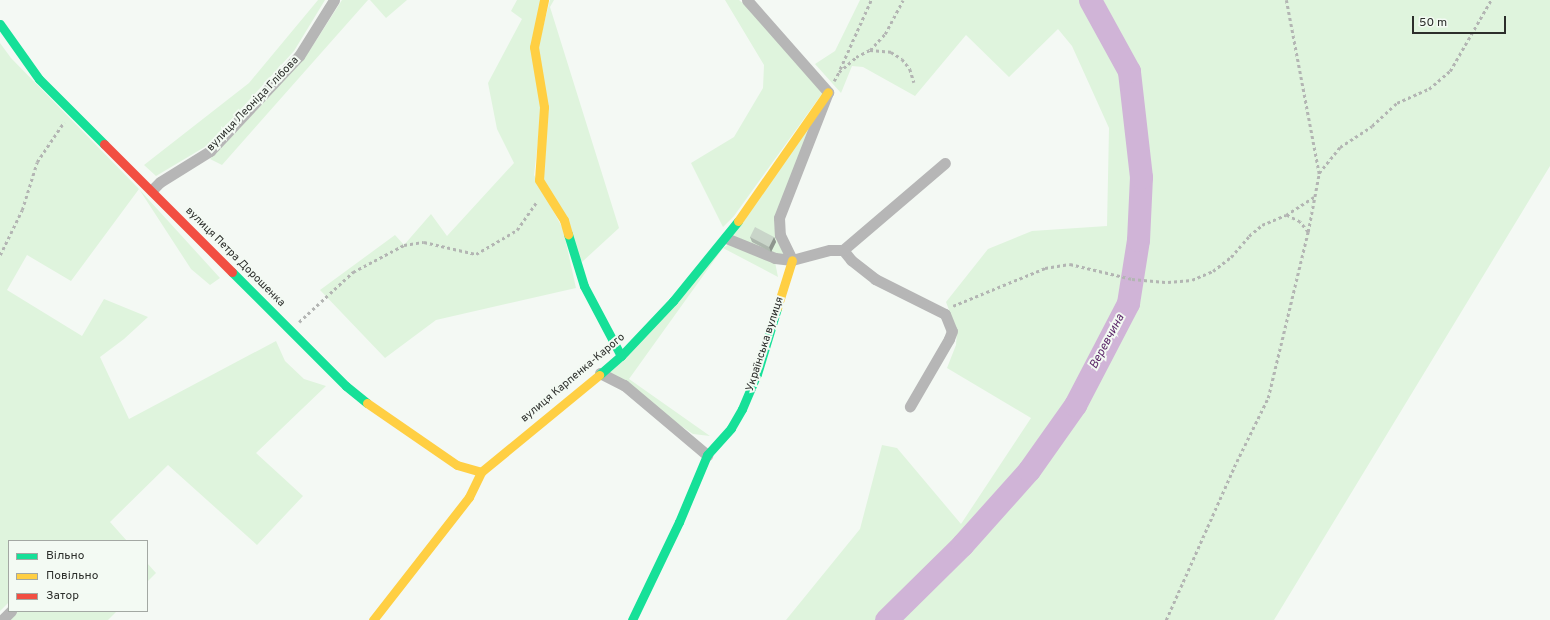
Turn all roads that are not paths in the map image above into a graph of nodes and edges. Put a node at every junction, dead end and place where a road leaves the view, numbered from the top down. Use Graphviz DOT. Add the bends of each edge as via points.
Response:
graph roads {
  1 [pos="334,0"];
  2 [pos="544,0"];
  3 [pos="747,0"];
  4 [pos="0,24"];
  5 [pos="828,92"];
  6 [pos="946,163"];
  7 [pos="152,190"];
  8 [pos="726,238"];
  9 [pos="843,250"];
  10 [pos="792,260"];
  11 [pos="621,356"];
  12 [pos="600,373"];
  13 [pos="910,406"];
  14 [pos="707,455"];
  15 [pos="481,472"];
  16 [pos="9,612"];
  17 [pos="2,620"];
  18 [pos="373,620"];
  19 [pos="632,620"];
  1 -- 7 [label="street, вулиця Леоніда Глібова" via="299,56 210,151 160,182"];
  2 -- 11 [label="street" via="534,47 544,107 539,180 564,220 584,286"];
  3 -- 5 [label="street"];
  4 -- 7 [label="street, вулиця Петра Дорошенка" via="23,60 71,112"];
  5 -- 8 [label="street, вулиця Карпенка-Карого"];
  5 -- 10 [label="street" via="779,218 780,235"];
  6 -- 9 [label="street"];
  7 -- 15 [label="street, вулиця Петра Дорошенка" via="346,386 378,412 457,465"];
  8 -- 10 [label="street" via="775,258"];
  8 -- 11 [label="street, вулиця Карпенка-Карого"];
  9 -- 10 [label="street" via="830,250"];
  9 -- 13 [label="street" via="851,260 875,279 940,310 951,324 952,331"];
  10 -- 14 [label="street, Українська вулиця" via="757,374 742,409 731,428"];
  11 -- 12 [label="street, вулиця Карпенка-Карого"];
  12 -- 14 [label="street" via="624,385"];
  12 -- 15 [label="street, вулиця Карпенка-Карого"];
  14 -- 19 [label="street, Українська вулиця" via="679,522"];
  15 -- 18 [label="street, вулиця Карпенка-Карого" via="469,497"];
  16 -- 17 [label="street"];
}
